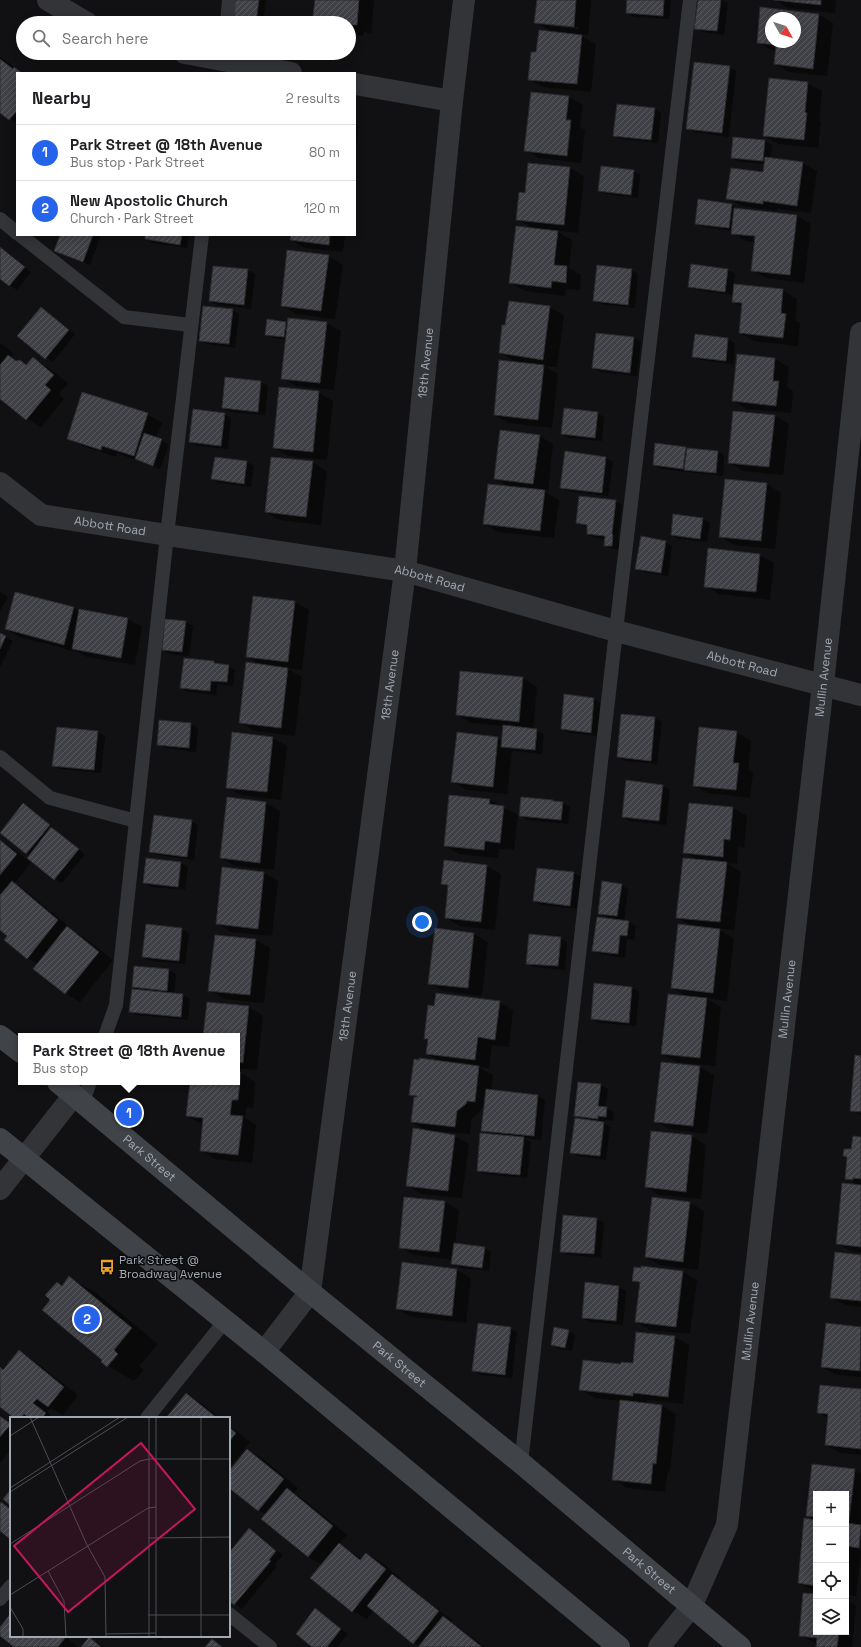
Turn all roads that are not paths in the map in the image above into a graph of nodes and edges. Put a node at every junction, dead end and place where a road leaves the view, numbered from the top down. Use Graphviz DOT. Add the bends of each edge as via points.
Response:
graph roads {
  1 [pos="48,0"];
  2 [pos="229,0"];
  3 [pos="464,0"];
  4 [pos="690,0"];
  5 [pos="75,16"];
  6 [pos="228,16"];
  7 [pos="223,62"];
  8 [pos="285,72"];
  9 [pos="356,84"];
  10 [pos="452,101"];
  11 [pos="0,219"];
  12 [pos="16,232"];
  13 [pos="21,236"];
  14 [pos="202,236"];
  15 [pos="190,325"];
  16 [pos="861,333"];
  17 [pos="0,483"];
  18 [pos="167,535"];
  19 [pos="405,571"];
  20 [pos="616,631"];
  21 [pos="823,684"];
  22 [pos="861,694"];
  23 [pos="0,757"];
  24 [pos="136,820"];
  25 [pos="106,1033"];
  26 [pos="0,1036"];
  27 [pos="18,1050"];
  28 [pos="76,1090"];
  29 [pos="0,1139"];
  30 [pos="24,1159"];
  31 [pos="0,1190"];
  32 [pos="310,1292"];
  33 [pos="225,1321"];
  34 [pos="264,1352"];
  35 [pos="148,1417"];
  36 [pos="521,1463"];
  37 [pos="10,1587"];
  38 [pos="0,1599"];
  39 [pos="691,1607"];
  40 [pos="230,1615"];
  41 [pos="270,1647"];
  42 [pos="619,1647"];
  43 [pos="659,1647"];
  44 [pos="740,1647"];
  1 -- 5 [label="street"];
  2 -- 6 [label="lane"];
  3 -- 10 [label="street, 18th Avenue"];
  4 -- 20 [label="lane"];
  7 -- 8 [label="street"];
  9 -- 10 [label="street"];
  10 -- 19 [label="street, 18th Avenue"];
  11 -- 12 [label="lane"];
  13 -- 15 [label="lane" via="124,317"];
  14 -- 15 [label="lane"];
  15 -- 18 [label="lane"];
  16 -- 21 [label="street, Mullin Avenue"];
  17 -- 18 [label="street, Abbott Road" via="41,514"];
  18 -- 19 [label="street, Abbott Road"];
  18 -- 24 [label="lane"];
  19 -- 20 [label="street, Abbott Road"];
  19 -- 32 [label="street, 18th Avenue"];
  20 -- 21 [label="street, Abbott Road"];
  20 -- 36 [label="lane"];
  21 -- 22 [label="street, Abbott Road"];
  21 -- 39 [label="street, Mullin Avenue" via="727,1526"];
  23 -- 24 [label="lane" via="50,798"];
  24 -- 25 [label="lane" via="116,1005"];
  26 -- 27 [label="street"];
  28 -- 30 [label="street"];
  28 -- 32 [label="street, Park Street"];
  29 -- 30 [label="street"];
  30 -- 31 [label="street"];
  30 -- 33 [label="street"];
  32 -- 34 [label="street, 18th Avenue"];
  32 -- 36 [label="street, Park Street"];
  33 -- 34 [label="street"];
  33 -- 35 [label="lane"];
  34 -- 42 [label="street"];
  36 -- 39 [label="street, Park Street"];
  37 -- 38 [label="lane"];
  39 -- 43 [label="street, Mullin Avenue"];
  39 -- 44 [label="street, Park Street"];
  40 -- 41 [label="lane"];
}
